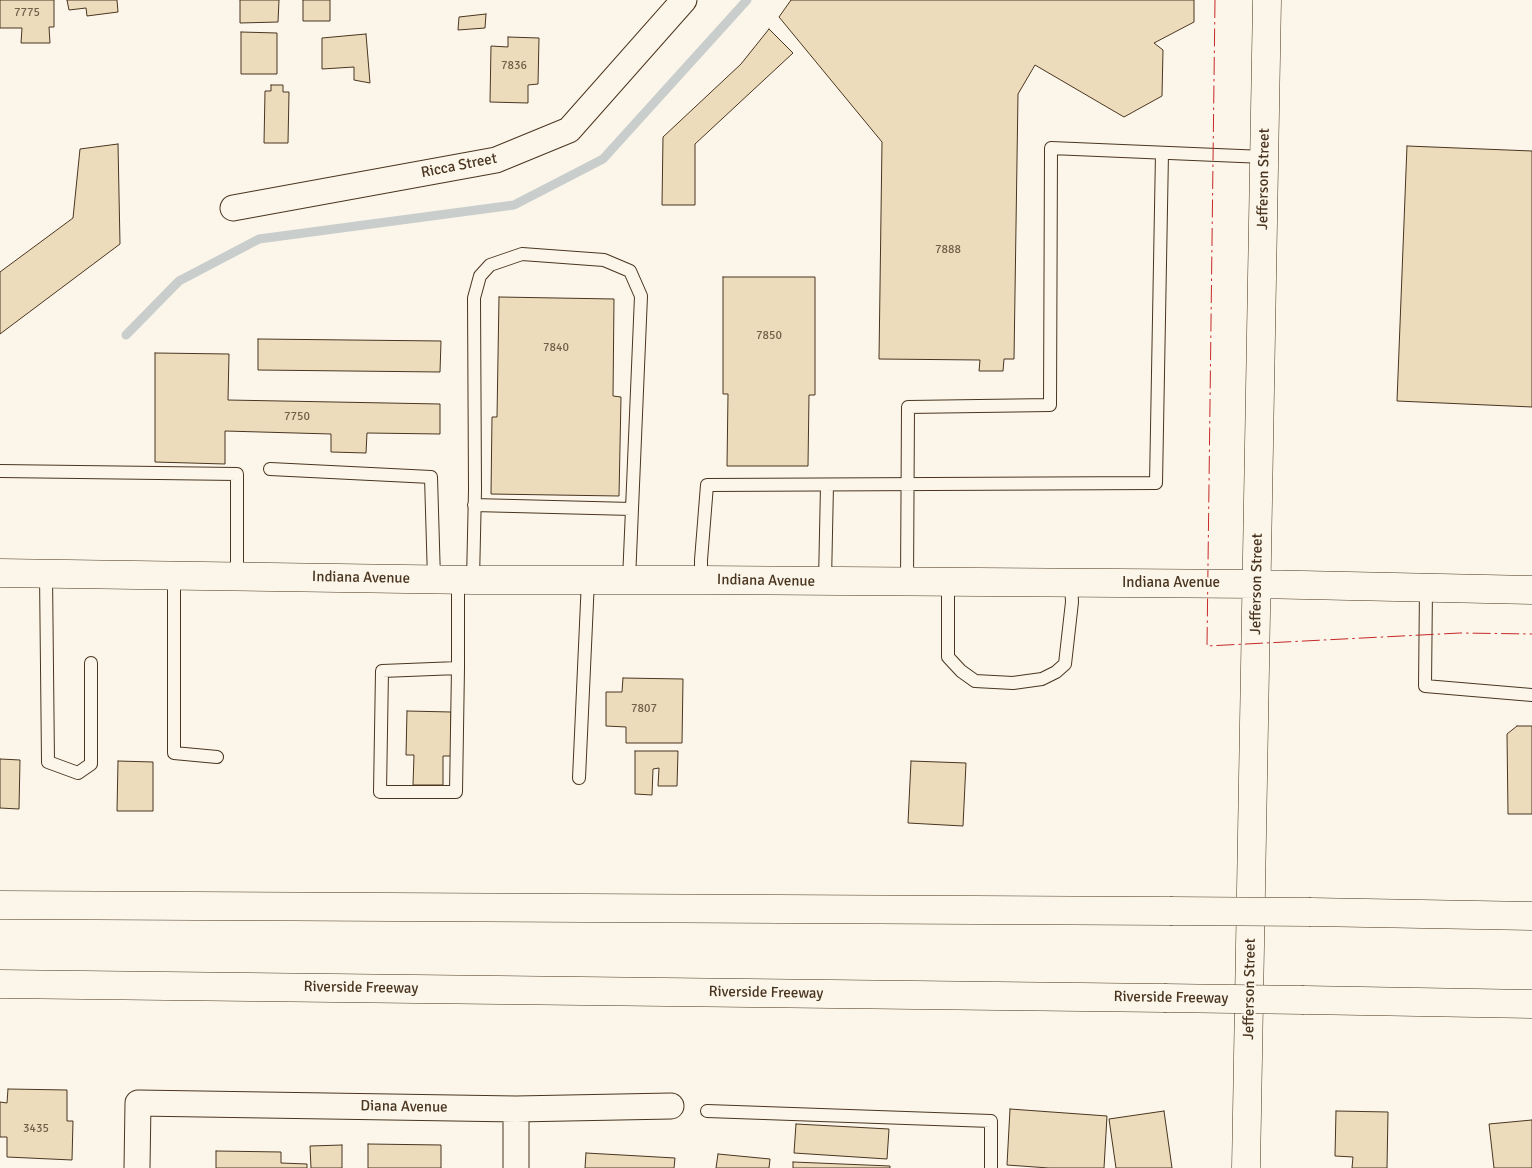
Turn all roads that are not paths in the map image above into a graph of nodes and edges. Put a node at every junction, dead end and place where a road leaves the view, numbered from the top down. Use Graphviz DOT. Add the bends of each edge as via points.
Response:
graph roads {
  1 [pos="684,0"];
  2 [pos="1267,0"];
  3 [pos="1162,153"];
  4 [pos="1264,157"];
  5 [pos="233,208"];
  6 [pos="270,469"];
  7 [pos="0,471"];
  8 [pos="826,485"];
  9 [pos="906,485"];
  10 [pos="474,505"];
  11 [pos="632,509"];
  12 [pos="0,573"];
  13 [pos="46,574"];
  14 [pos="174,576"];
  15 [pos="236,576"];
  16 [pos="455,580"];
  17 [pos="588,580"];
  18 [pos="629,580"];
  19 [pos="702,580"];
  20 [pos="824,581"];
  21 [pos="907,582"];
  22 [pos="948,582"];
  23 [pos="1071,583"];
  24 [pos="1257,584"];
  25 [pos="1426,588"];
  26 [pos="1532,590"];
  27 [pos="91,663"];
  28 [pos="458,668"];
  29 [pos="1532,695"];
  30 [pos="217,756"];
  31 [pos="578,778"];
  32 [pos="0,905"];
  33 [pos="1532,916"];
  34 [pos="0,984"];
  35 [pos="1532,1004"];
  36 [pos="671,1106"];
  37 [pos="516,1109"];
  38 [pos="707,1111"];
  39 [pos="137,1168"];
  40 [pos="516,1168"];
  41 [pos="991,1168"];
  42 [pos="1246,1168"];
  1 -- 5 [label="street, Ricca Street" via="569,130 496,160"];
  2 -- 4 [label="main road, Jefferson Street"];
  3 -- 4 [label="lane"];
  3 -- 9 [label="lane" via="1156,484"];
  3 -- 9 [label="lane" via="1051,148 1050,405 908,407"];
  4 -- 24 [label="main road, Jefferson Street"];
  6 -- 16 [label="lane" via="431,477"];
  7 -- 15 [label="lane" via="236,474"];
  8 -- 9 [label="lane"];
  8 -- 19 [label="lane" via="707,486"];
  8 -- 20 [label="lane"];
  9 -- 21 [label="lane"];
  10 -- 11 [label="lane"];
  10 -- 11 [label="lane" via="474,298 480,276 490,265 522,254 604,260 630,271 640,296"];
  10 -- 16 [label="lane"];
  11 -- 18 [label="lane"];
  12 -- 13 [label="main road, Indiana Avenue"];
  13 -- 14 [label="main road, Indiana Avenue"];
  13 -- 27 [label="lane" via="48,762 78,774 91,764"];
  14 -- 15 [label="main road, Indiana Avenue"];
  14 -- 30 [label="lane" via="174,753"];
  15 -- 16 [label="main road, Indiana Avenue"];
  16 -- 17 [label="main road, Indiana Avenue"];
  16 -- 28 [label="lane"];
  17 -- 18 [label="main road, Indiana Avenue"];
  17 -- 31 [label="lane"];
  18 -- 19 [label="main road, Indiana Avenue"];
  19 -- 20 [label="main road, Indiana Avenue"];
  20 -- 21 [label="main road, Indiana Avenue"];
  21 -- 22 [label="main road, Indiana Avenue"];
  22 -- 23 [label="main road, Indiana Avenue"];
  22 -- 23 [label="lane" via="948,658 975,680 1013,683 1042,679 1065,664"];
  23 -- 24 [label="main road, Indiana Avenue"];
  24 -- 25 [label="main road, Indiana Avenue"];
  24 -- 42 [label="main road, Jefferson Street"];
  25 -- 26 [label="main road, Indiana Avenue"];
  25 -- 29 [label="lane" via="1425,686"];
  28 -- 28 [label="lane" via="456,792 380,792 382,671"];
  32 -- 33 [label="main road, bridge" via="1170,910"];
  34 -- 35 [label="main road, Riverside Freeway, bridge"];
  36 -- 37 [label="street, Diana Avenue"];
  37 -- 39 [label="street, Diana Avenue" via="138,1103"];
  37 -- 40 [label="street"];
  38 -- 41 [label="lane" via="991,1121"];
}
